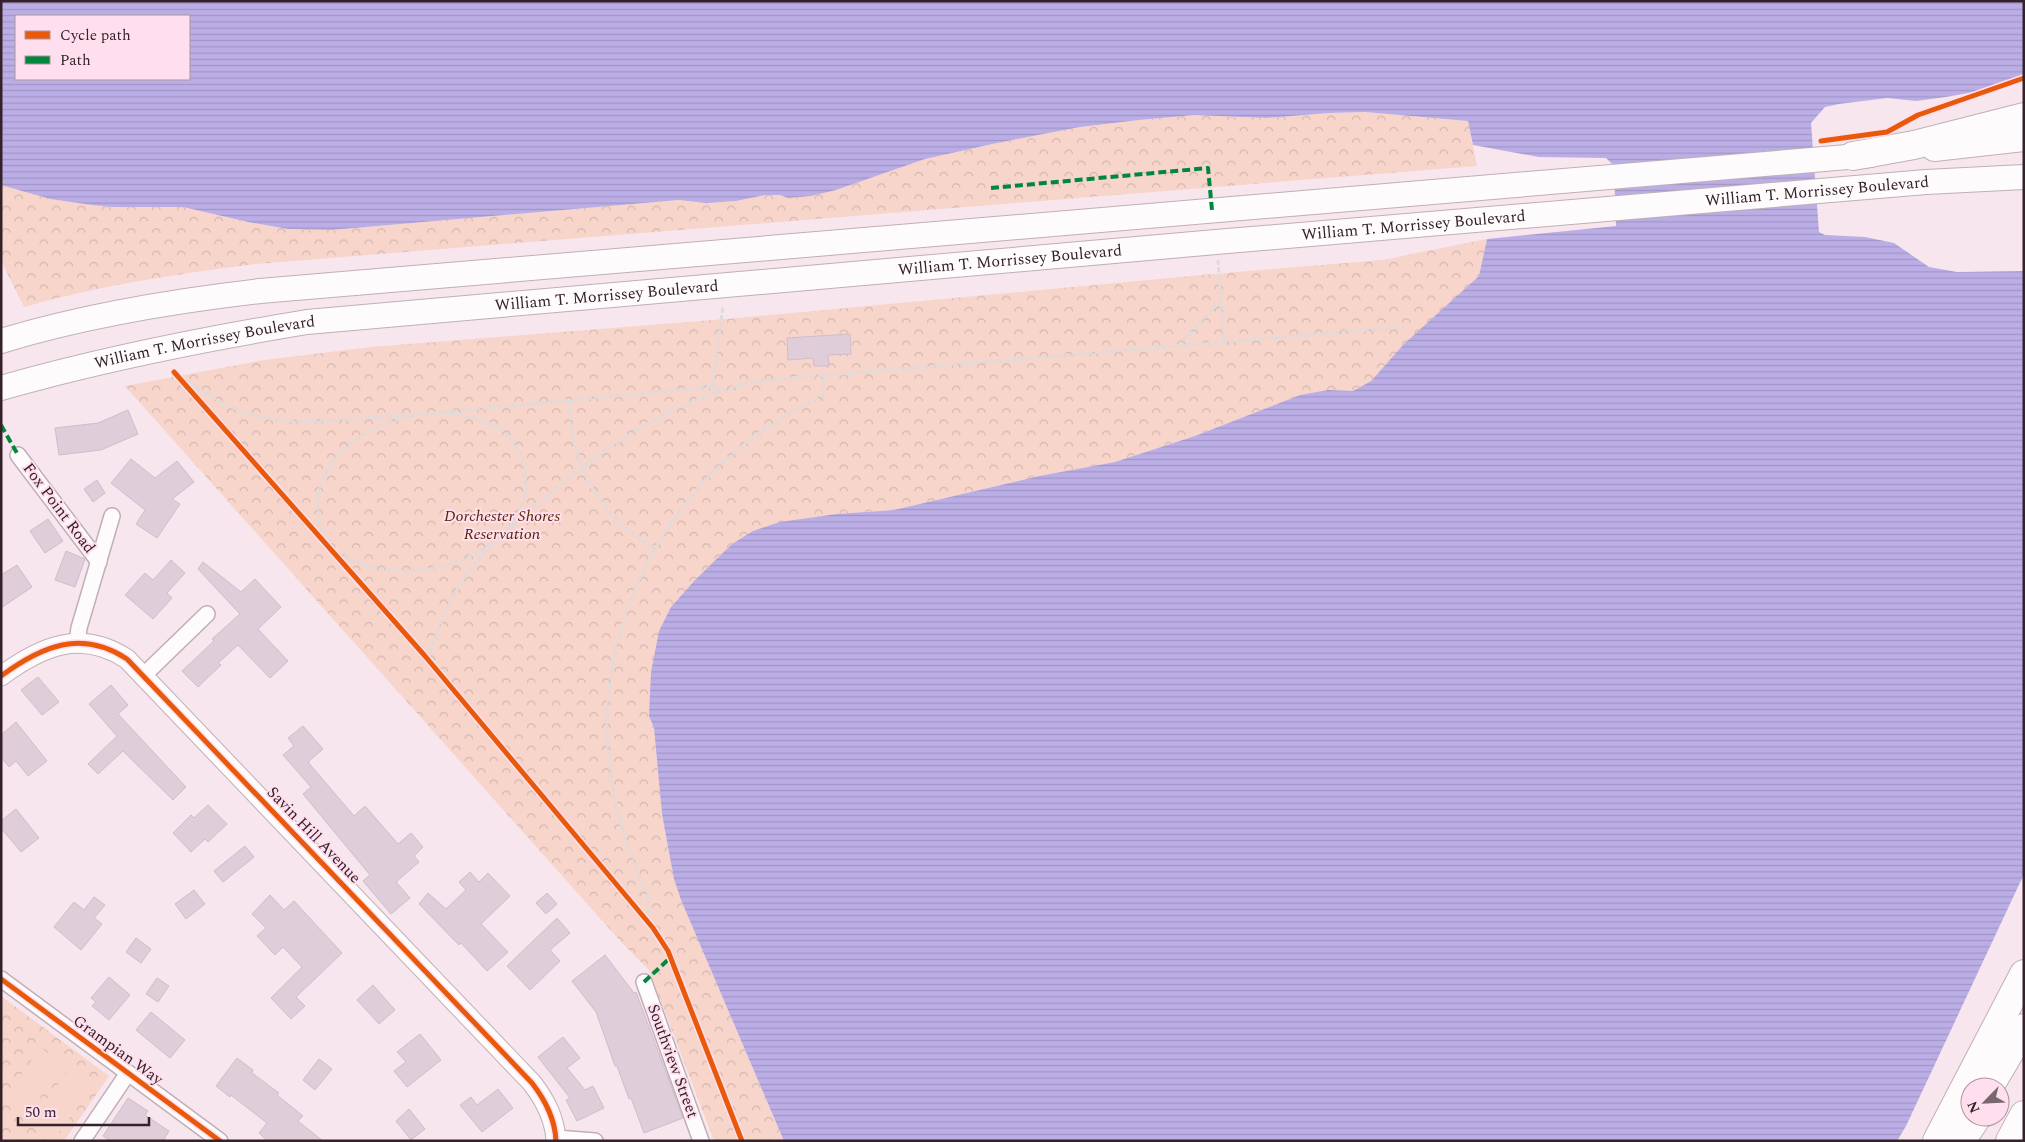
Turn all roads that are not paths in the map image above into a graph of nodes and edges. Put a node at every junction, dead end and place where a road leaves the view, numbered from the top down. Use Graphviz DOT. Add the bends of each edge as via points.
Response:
graph roads {
  1 [pos="2024,117"];
  2 [pos="2024,140"];
  3 [pos="1853,156"];
  4 [pos="2024,176"];
  5 [pos="1,341"];
  6 [pos="1,388"];
  7 [pos="18,454"];
  8 [pos="112,516"];
  9 [pos="99,562"];
  10 [pos="207,614"];
  11 [pos="77,643"];
  12 [pos="1,676"];
  13 [pos="144,676"];
  14 [pos="2024,974"];
  15 [pos="1,979"];
  16 [pos="644,982"];
  17 [pos="2024,1028"];
  18 [pos="2024,1044"];
  19 [pos="128,1073"];
  20 [pos="1995,1077"];
  21 [pos="2003,1077"];
  22 [pos="2024,1115"];
  23 [pos="1967,1127"];
  24 [pos="1970,1127"];
  25 [pos="556,1140"];
  26 [pos="82,1141"];
  27 [pos="220,1141"];
  28 [pos="595,1141"];
  29 [pos="701,1141"];
  30 [pos="1937,1141"];
  31 [pos="1960,1141"];
  32 [pos="2010,1141"];
  1 -- 3 [label="highway" via="1914,145"];
  2 -- 3 [label="main road, William T. Morrissey Boulevard"];
  3 -- 5 [label="main road, William T. Morrissey Boulevard" via="260,291 135,309 69,322"];
  4 -- 6 [label="main road, William T. Morrissey Boulevard" via="1216,242 307,322 177,344"];
  7 -- 9 [label="street, Fox Point Road"];
  8 -- 9 [label="street, Fox Point Road"];
  9 -- 11 [label="street, Fox Point Road"];
  10 -- 13 [label="street"];
  11 -- 12 [label="street, Savin Hill Avenue" via="43,650"];
  11 -- 13 [label="street, Savin Hill Avenue" via="112,650"];
  13 -- 25 [label="street, Savin Hill Avenue" via="532,1083 549,1111"];
  14 -- 30 [label="highway"];
  15 -- 19 [label="street, Grampian Way"];
  16 -- 29 [label="street, Southview Street"];
  17 -- 20 [label="highway"];
  18 -- 21 [label="highway"];
  19 -- 26 [label="street"];
  19 -- 27 [label="street, Grampian Way"];
  22 -- 32 [label="highway"];
  23 -- 31 [label="highway"];
  24 -- 31 [label="highway"];
  25 -- 28 [label="street"];
}
